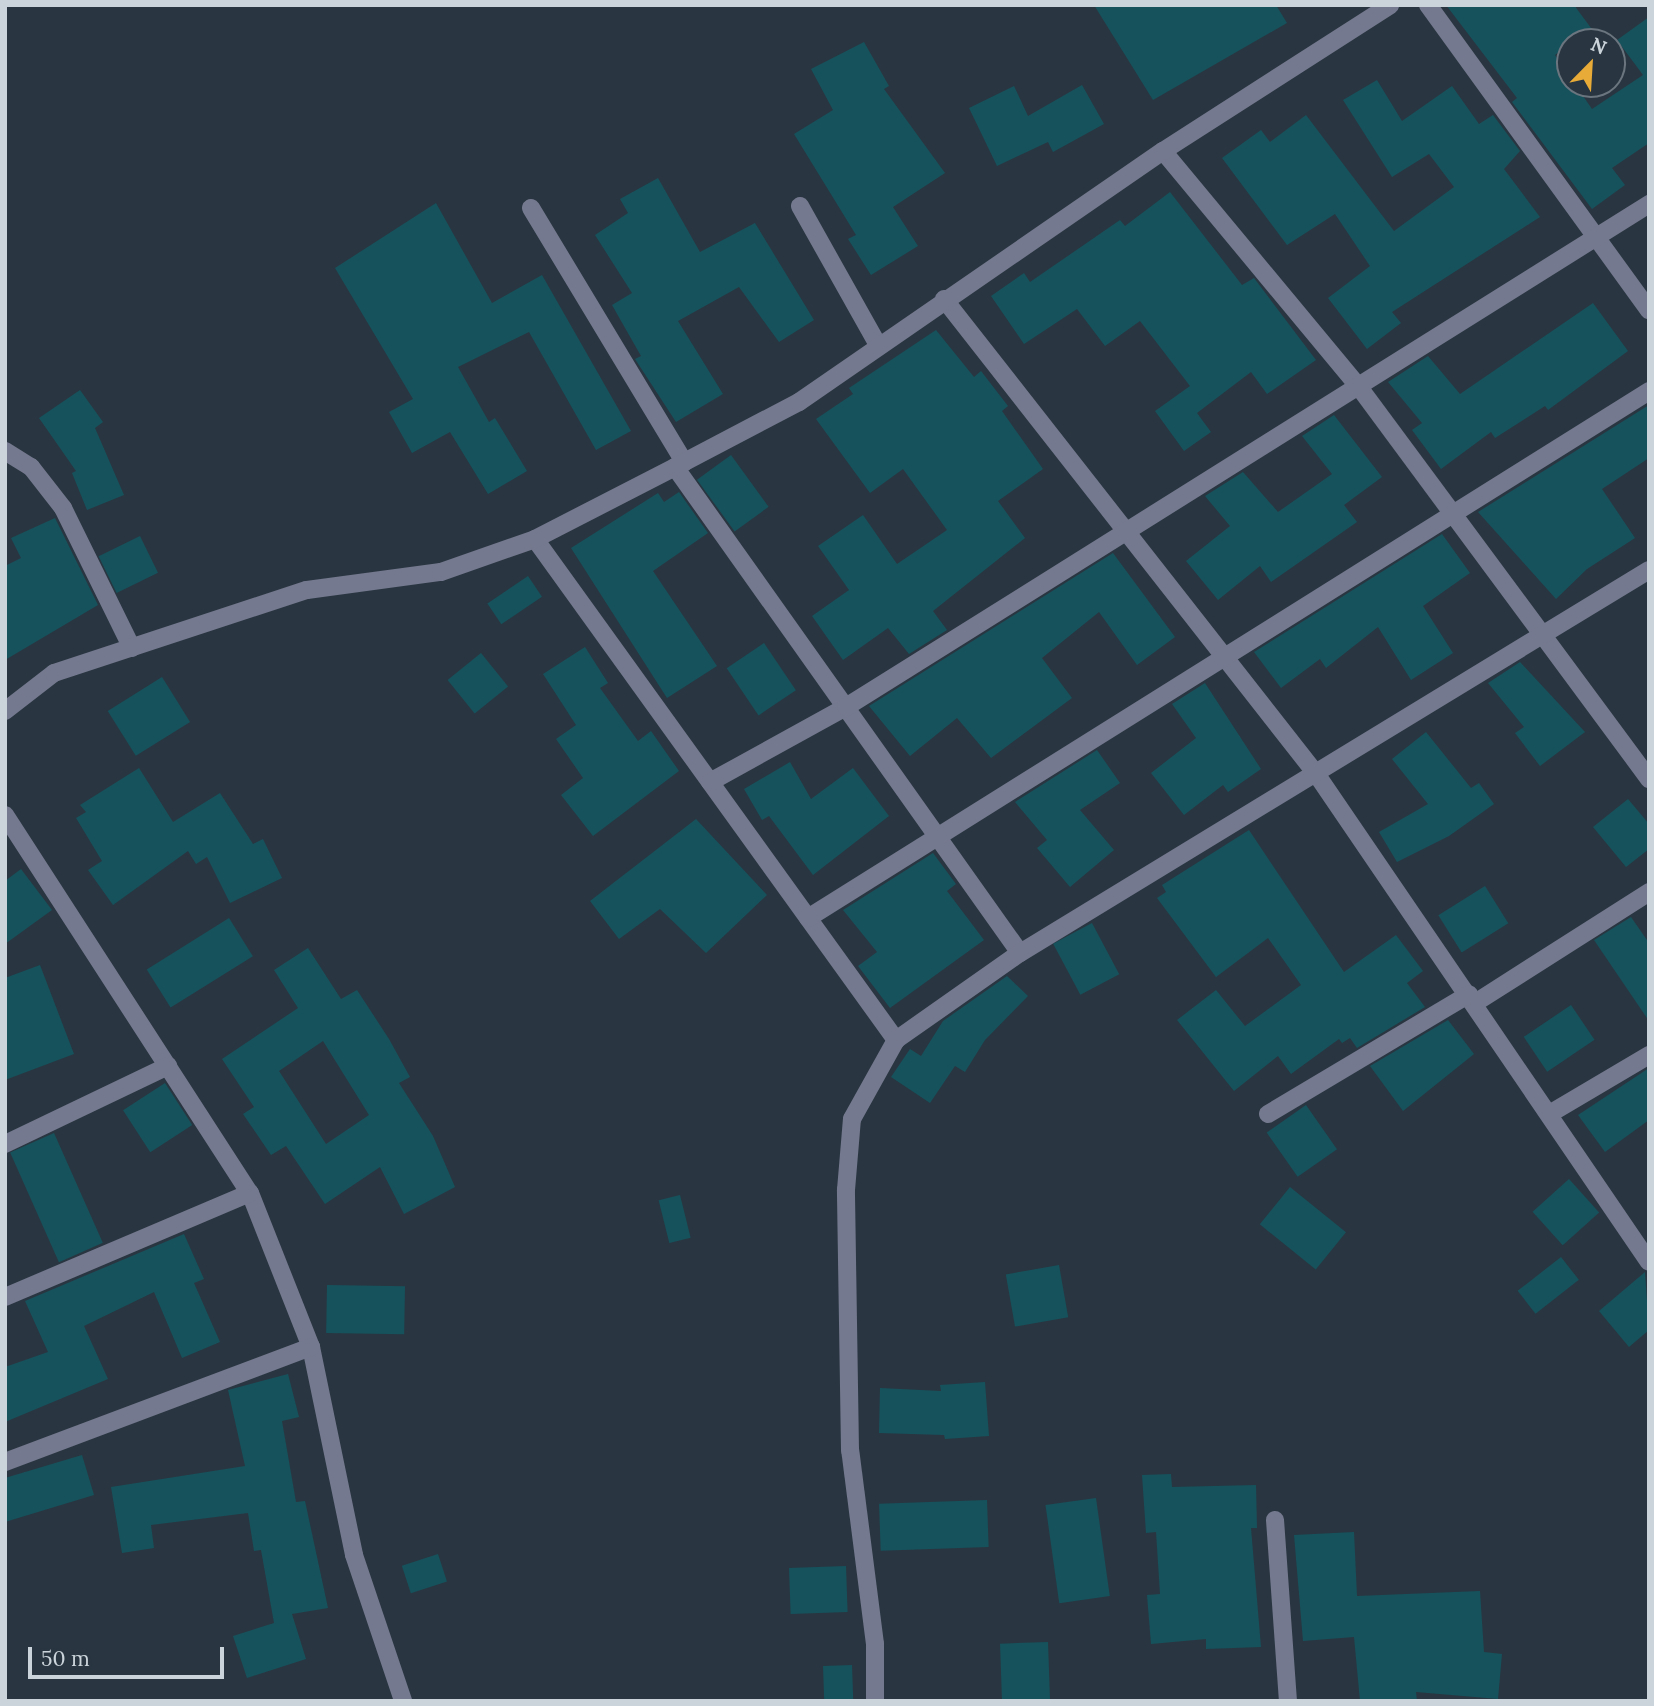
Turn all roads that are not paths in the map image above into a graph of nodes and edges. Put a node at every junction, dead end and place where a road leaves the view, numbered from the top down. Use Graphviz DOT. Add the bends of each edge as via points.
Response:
graph roads {
  1 [pos="1390,5"];
  2 [pos="1428,5"];
  3 [pos="1163,151"];
  4 [pos="1649,204"];
  5 [pos="800,206"];
  6 [pos="531,208"];
  7 [pos="1594,240"];
  8 [pos="944,299"];
  9 [pos="1649,310"];
  10 [pos="878,345"];
  11 [pos="1359,387"];
  12 [pos="1649,391"];
  13 [pos="5,451"];
  14 [pos="680,465"];
  15 [pos="1452,513"];
  16 [pos="1128,531"];
  17 [pos="535,539"];
  18 [pos="1649,570"];
  19 [pos="1545,635"];
  20 [pos="132,648"];
  21 [pos="1224,653"];
  22 [pos="846,707"];
  23 [pos="5,711"];
  24 [pos="1317,775"];
  25 [pos="1649,779"];
  26 [pos="710,782"];
  27 [pos="5,815"];
  28 [pos="935,834"];
  29 [pos="1649,892"];
  30 [pos="808,918"];
  31 [pos="1020,953"];
  32 [pos="1472,998"];
  33 [pos="896,1040"];
  34 [pos="1649,1055"];
  35 [pos="168,1066"];
  36 [pos="1551,1113"];
  37 [pos="1268,1115"];
  38 [pos="5,1144"];
  39 [pos="250,1193"];
  40 [pos="1649,1262"];
  41 [pos="5,1297"];
  42 [pos="311,1347"];
  43 [pos="5,1462"];
  44 [pos="1275,1520"];
  45 [pos="403,1701"];
  46 [pos="874,1701"];
  47 [pos="1288,1701"];
  1 -- 3 [label="street"];
  2 -- 7 [label="street"];
  3 -- 8 [label="street"];
  3 -- 11 [label="street"];
  4 -- 7 [label="street"];
  5 -- 10 [label="street"];
  6 -- 14 [label="street"];
  7 -- 9 [label="street"];
  7 -- 11 [label="street"];
  8 -- 10 [label="street"];
  8 -- 16 [label="street"];
  10 -- 14 [label="street" via="800,402"];
  11 -- 15 [label="street"];
  11 -- 16 [label="street"];
  12 -- 15 [label="street"];
  13 -- 20 [label="street" via="31,467 63,508"];
  14 -- 17 [label="street"];
  14 -- 22 [label="street"];
  15 -- 19 [label="street"];
  15 -- 21 [label="street"];
  16 -- 21 [label="street"];
  16 -- 22 [label="street"];
  17 -- 20 [label="street" via="441,572 307,590"];
  17 -- 26 [label="street"];
  18 -- 19 [label="street"];
  19 -- 24 [label="street"];
  19 -- 25 [label="street"];
  20 -- 23 [label="street" via="54,673"];
  21 -- 24 [label="street"];
  21 -- 28 [label="street"];
  22 -- 26 [label="street"];
  22 -- 28 [label="street"];
  24 -- 31 [label="street"];
  24 -- 32 [label="street"];
  26 -- 30 [label="street"];
  27 -- 35 [label="street"];
  28 -- 30 [label="street"];
  28 -- 31 [label="street"];
  29 -- 32 [label="street"];
  30 -- 33 [label="street"];
  31 -- 33 [label="street"];
  32 -- 36 [label="street"];
  32 -- 37 [label="street"];
  33 -- 46 [label="street" via="852,1119 846,1190 850,1450 875,1644"];
  34 -- 36 [label="street"];
  35 -- 38 [label="street"];
  35 -- 39 [label="street"];
  36 -- 40 [label="street"];
  39 -- 41 [label="street"];
  39 -- 42 [label="street"];
  42 -- 43 [label="street"];
  42 -- 45 [label="street" via="354,1555"];
  44 -- 47 [label="street"];
}
